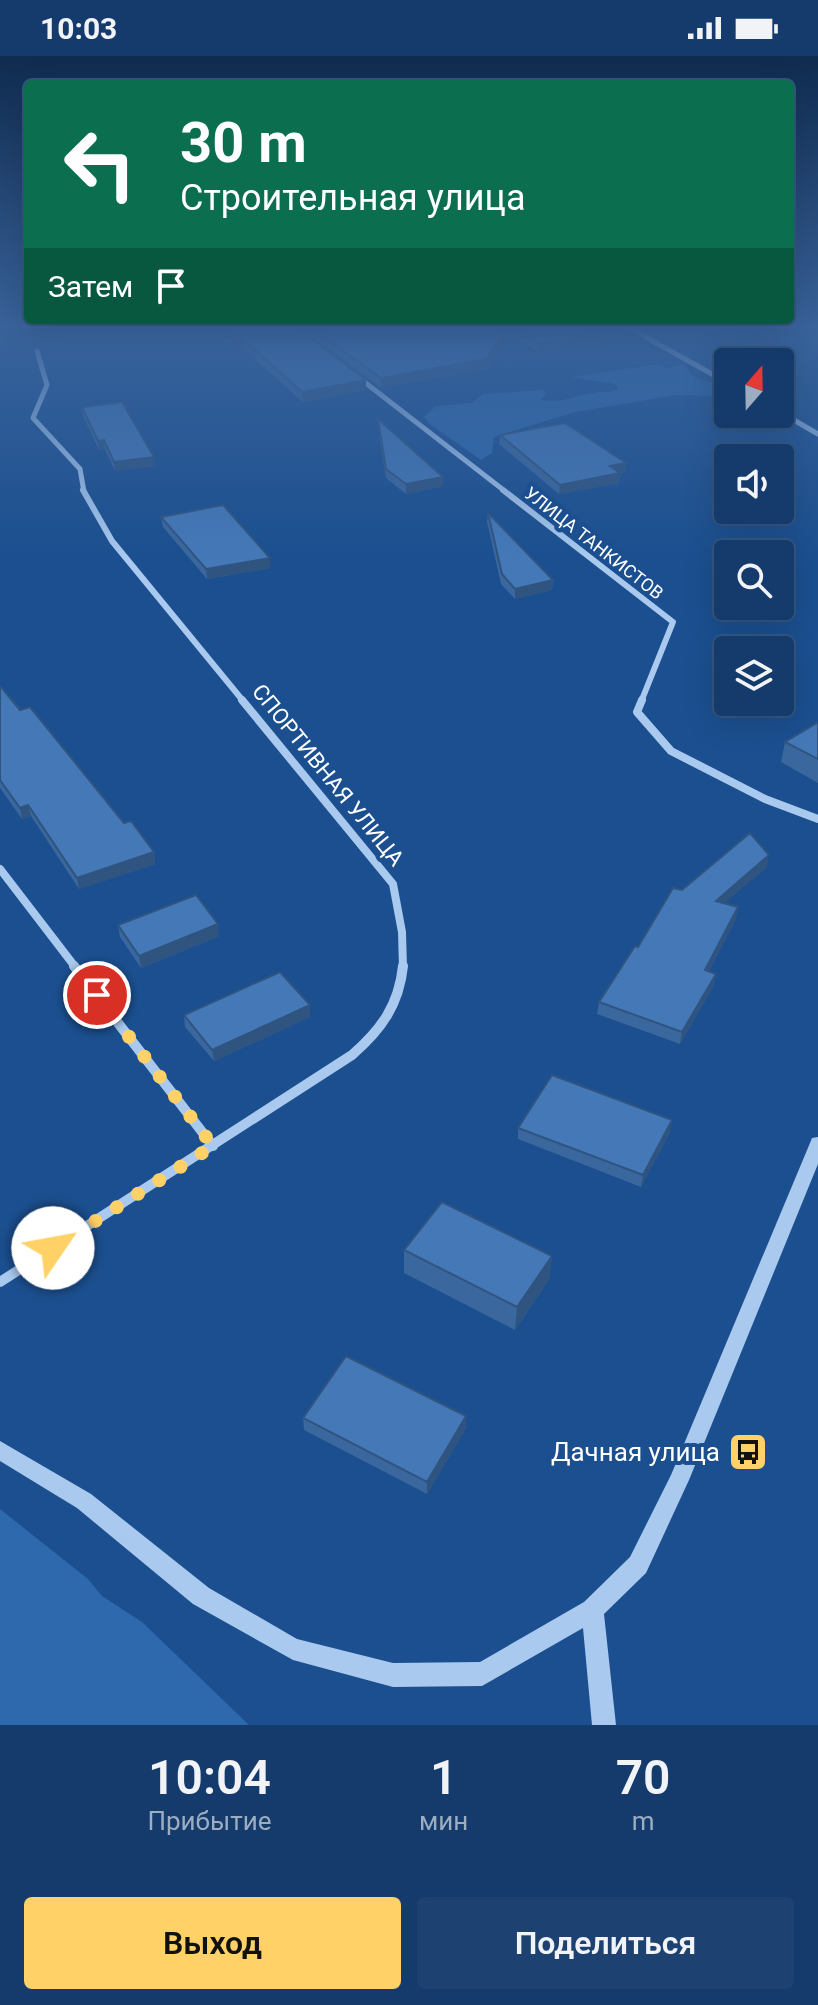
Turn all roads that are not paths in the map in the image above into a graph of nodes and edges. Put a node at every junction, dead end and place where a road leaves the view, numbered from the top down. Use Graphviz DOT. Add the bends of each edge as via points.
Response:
graph roads {
  1 [pos="44,403"];
  2 [pos="391,403"];
  3 [pos="794,420"];
  4 [pos="818,434"];
  5 [pos="818,819"];
  6 [pos="0,869"];
  7 [pos="818,1143"];
  8 [pos="213,1146"];
  9 [pos="0,1282"];
  10 [pos="0,1450"];
  11 [pos="592,1610"];
  12 [pos="604,1725"];
  1 -- 8 [label="street, СПОРТИВНАЯ УЛИЦА" via="33,418 80,469 84,495 112,541 393,884 400,910 402,974 393,1011 376,1033 352,1055"];
  2 -- 5 [label="street, УЛИЦА ТАНКИСТОВ" via="673,622 637,712 671,751 765,799"];
  3 -- 4 [label="street"];
  6 -- 8 [label="street"];
  7 -- 11 [label="street" via="679,1480 638,1565"];
  8 -- 9 [label="street, СПОРТИВНАЯ УЛИЦА"];
  10 -- 11 [label="street" via="84,1501 201,1596 293,1649 393,1675 482,1674"];
  11 -- 12 [label="street"];
}
